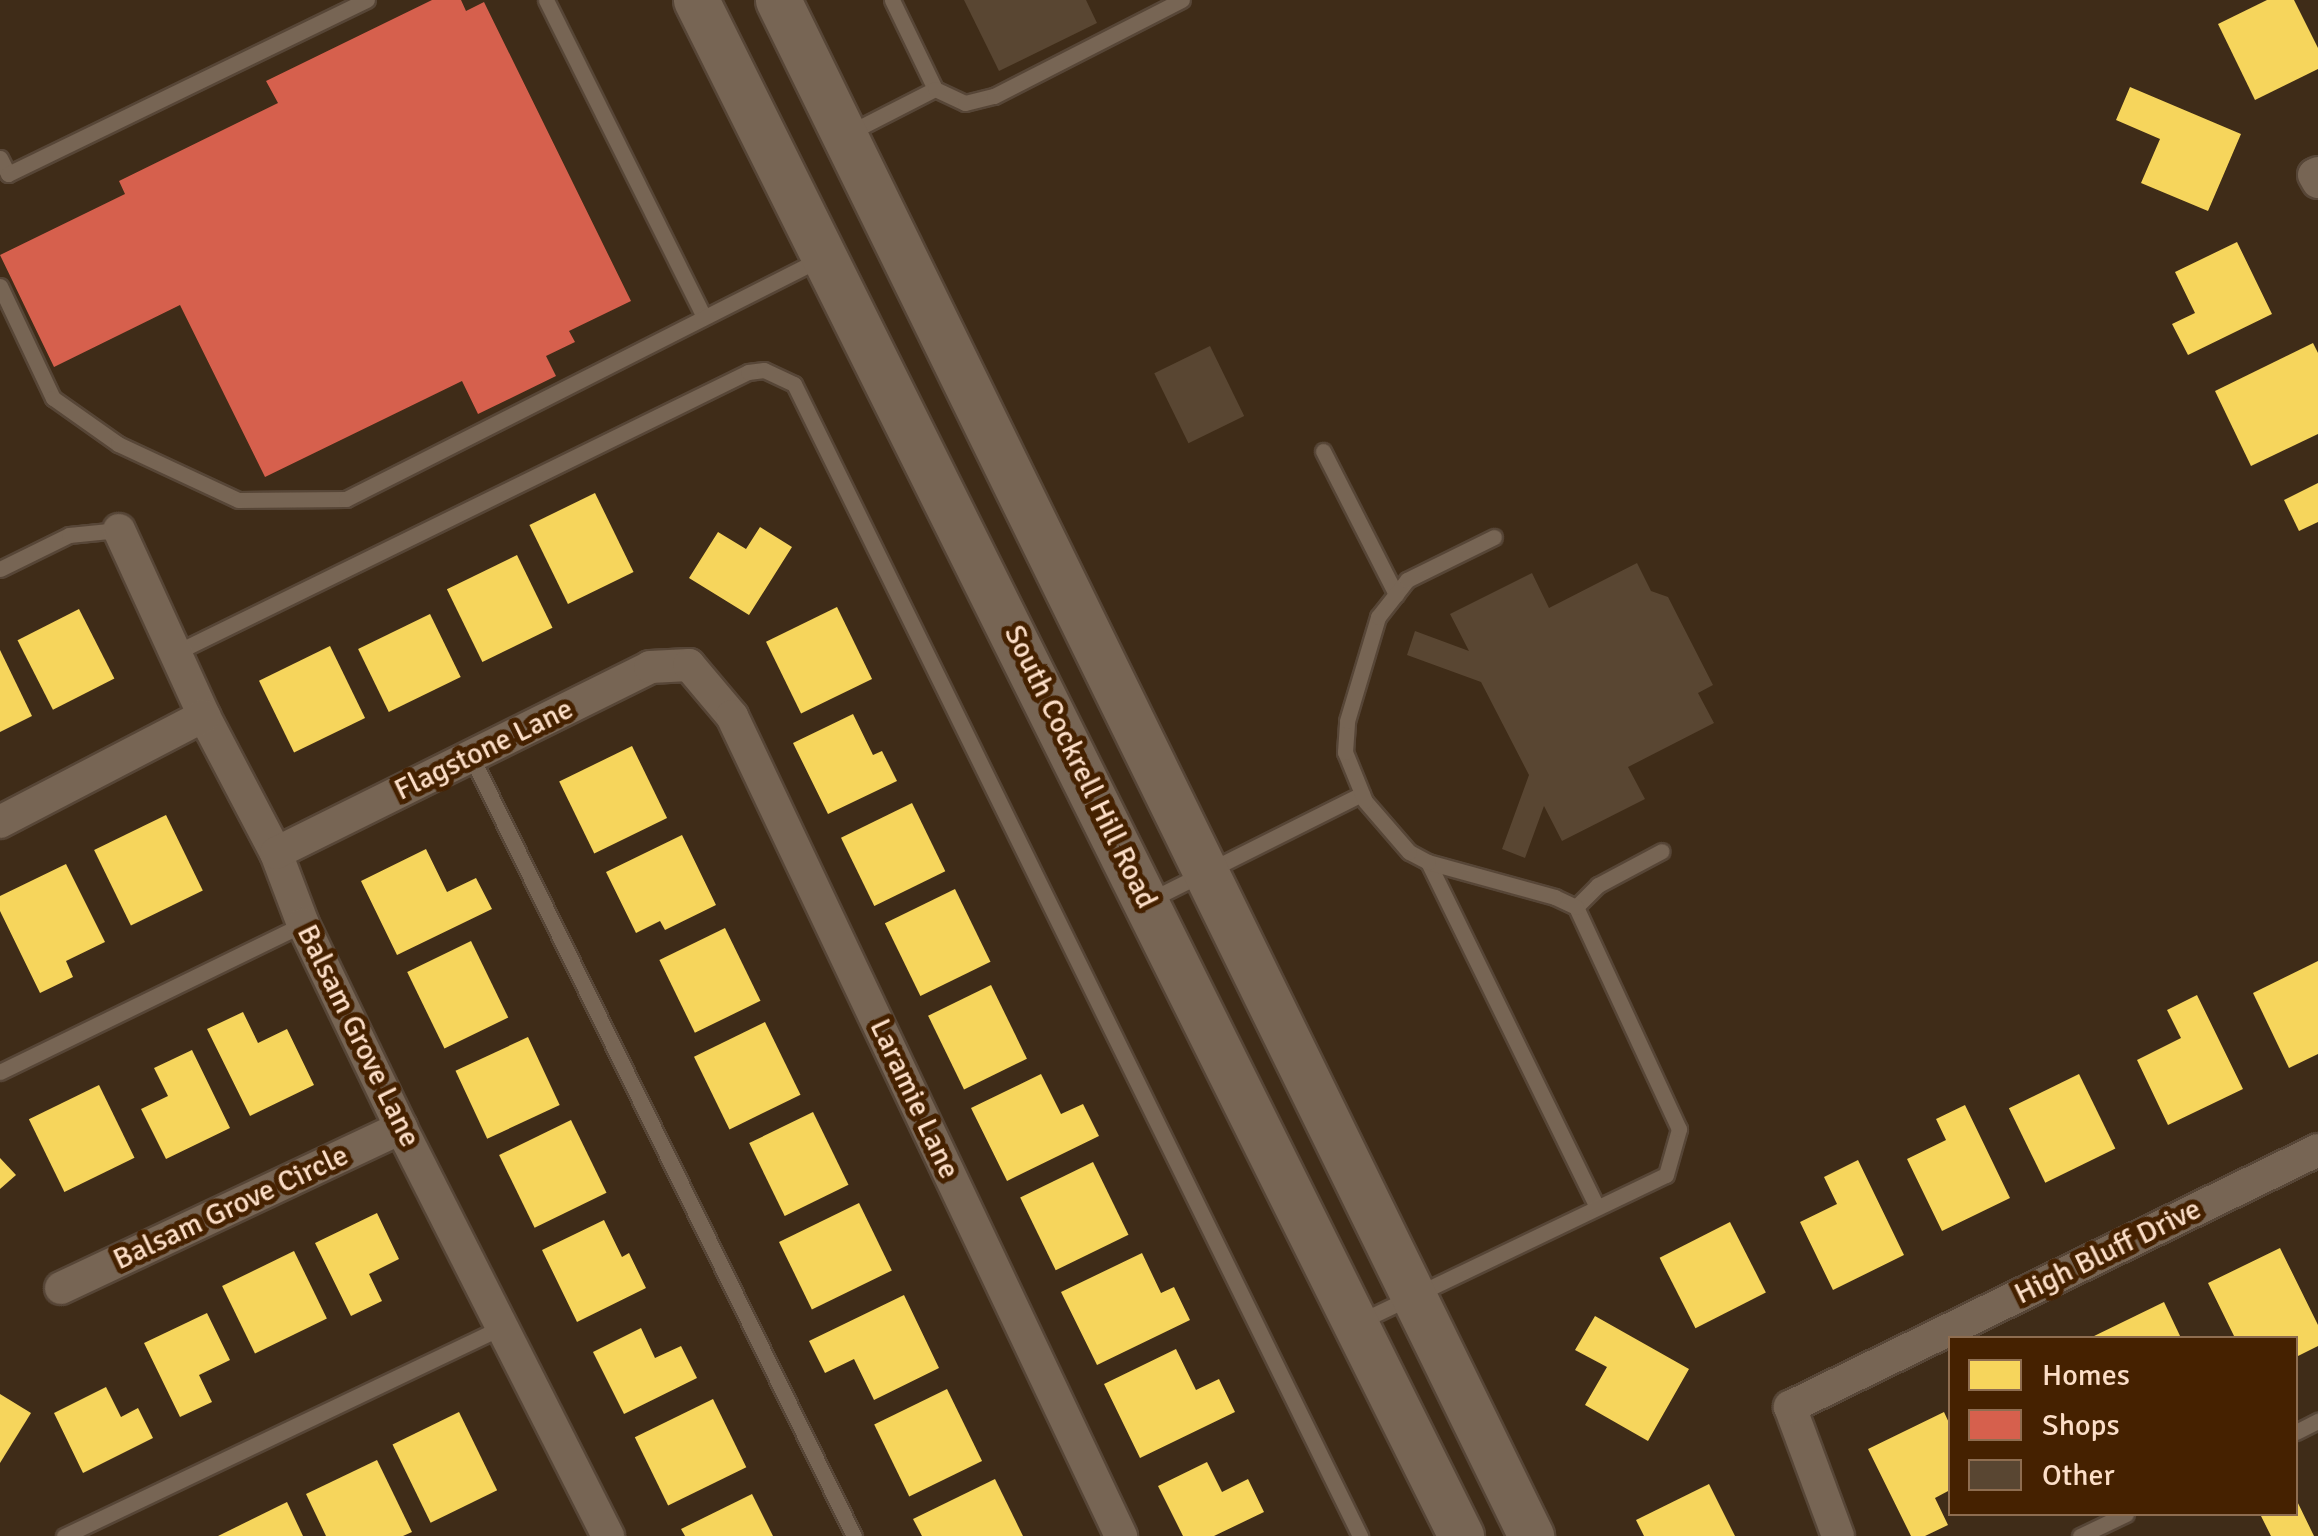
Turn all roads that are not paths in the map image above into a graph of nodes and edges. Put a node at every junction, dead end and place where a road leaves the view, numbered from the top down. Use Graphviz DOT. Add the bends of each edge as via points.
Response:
graph roads {
  1 [pos="546,0"];
  2 [pos="696,0"];
  3 [pos="778,0"];
  4 [pos="892,0"];
  5 [pos="1182,0"];
  6 [pos="360,2"];
  7 [pos="1156,6"];
  8 [pos="935,90"];
  9 [pos="843,136"];
  10 [pos="0,158"];
  11 [pos="2318,173"];
  12 [pos="4,180"];
  13 [pos="2318,182"];
  14 [pos="826,256"];
  15 [pos="0,286"];
  16 [pos="704,317"];
  17 [pos="1323,450"];
  18 [pos="119,530"];
  19 [pos="1494,537"];
  20 [pos="0,569"];
  21 [pos="1396,594"];
  22 [pos="176,653"];
  23 [pos="694,671"];
  24 [pos="204,716"];
  25 [pos="471,756"];
  26 [pos="1362,794"];
  27 [pos="0,822"];
  28 [pos="1662,851"];
  29 [pos="276,853"];
  30 [pos="1428,862"];
  31 [pos="1205,873"];
  32 [pos="1146,902"];
  33 [pos="1576,907"];
  34 [pos="302,924"];
  35 [pos="0,1072"];
  36 [pos="402,1128"];
  37 [pos="2318,1150"];
  38 [pos="1597,1206"];
  39 [pos="61,1288"];
  40 [pos="1413,1295"];
  41 [pos="1355,1323"];
  42 [pos="502,1326"];
  43 [pos="2122,1516"];
  44 [pos="597,1532"];
  45 [pos="64,1536"];
  46 [pos="854,1536"];
  47 [pos="1121,1536"];
  48 [pos="1360,1536"];
  49 [pos="1460,1536"];
  50 [pos="1530,1536"];
  51 [pos="1838,1536"];
  52 [pos="2080,1536"];
  1 -- 16 [label="lane"];
  2 -- 14 [label="main road, South Cockrell Hill Road"];
  3 -- 9 [label="main road"];
  4 -- 8 [label="lane"];
  5 -- 7 [label="lane"];
  6 -- 12 [label="lane"];
  7 -- 8 [label="lane" via="994,96 965,103"];
  8 -- 9 [label="lane"];
  9 -- 31 [label="main road"];
  10 -- 12 [label="lane"];
  11 -- 13 [label="street"];
  14 -- 16 [label="lane"];
  14 -- 32 [label="main road, South Cockrell Hill Road"];
  15 -- 16 [label="lane" via="53,398 118,444 238,500 346,499"];
  17 -- 21 [label="lane"];
  18 -- 20 [label="lane" via="69,535"];
  18 -- 22 [label="street, Balsam Grove Lane"];
  19 -- 21 [label="lane" via="1406,580"];
  21 -- 26 [label="lane" via="1378,617 1347,721 1345,752"];
  22 -- 24 [label="street, Balsam Grove Lane"];
  22 -- 48 [label="lane" via="748,372 764,370 794,384"];
  23 -- 25 [label="street, Flagstone Lane" via="650,666"];
  23 -- 47 [label="street, Laramie Lane" via="732,716"];
  24 -- 27 [label="street"];
  24 -- 29 [label="street, Balsam Grove Lane"];
  25 -- 29 [label="street, Flagstone Lane"];
  25 -- 46 [label="lane"];
  26 -- 30 [label="lane" via="1409,852"];
  26 -- 31 [label="lane"];
  28 -- 33 [label="lane" via="1598,885"];
  29 -- 34 [label="street, Balsam Grove Lane"];
  30 -- 33 [label="lane"];
  30 -- 38 [label="lane"];
  31 -- 32 [label="lane"];
  31 -- 40 [label="main road"];
  32 -- 41 [label="main road, South Cockrell Hill Road"];
  33 -- 38 [label="lane" via="1679,1129 1666,1174"];
  34 -- 35 [label="lane"];
  34 -- 36 [label="street, Balsam Grove Lane"];
  36 -- 39 [label="street, Balsam Grove Circle"];
  36 -- 42 [label="street, Balsam Grove Lane"];
  37 -- 51 [label="street, High Bluff Drive" via="1790,1407"];
  38 -- 40 [label="lane"];
  40 -- 41 [label="lane"];
  40 -- 50 [label="main road"];
  41 -- 49 [label="main road, South Cockrell Hill Road"];
  42 -- 44 [label="street, Balsam Grove Lane"];
  42 -- 45 [label="lane"];
  43 -- 52 [label="lane"];
}
